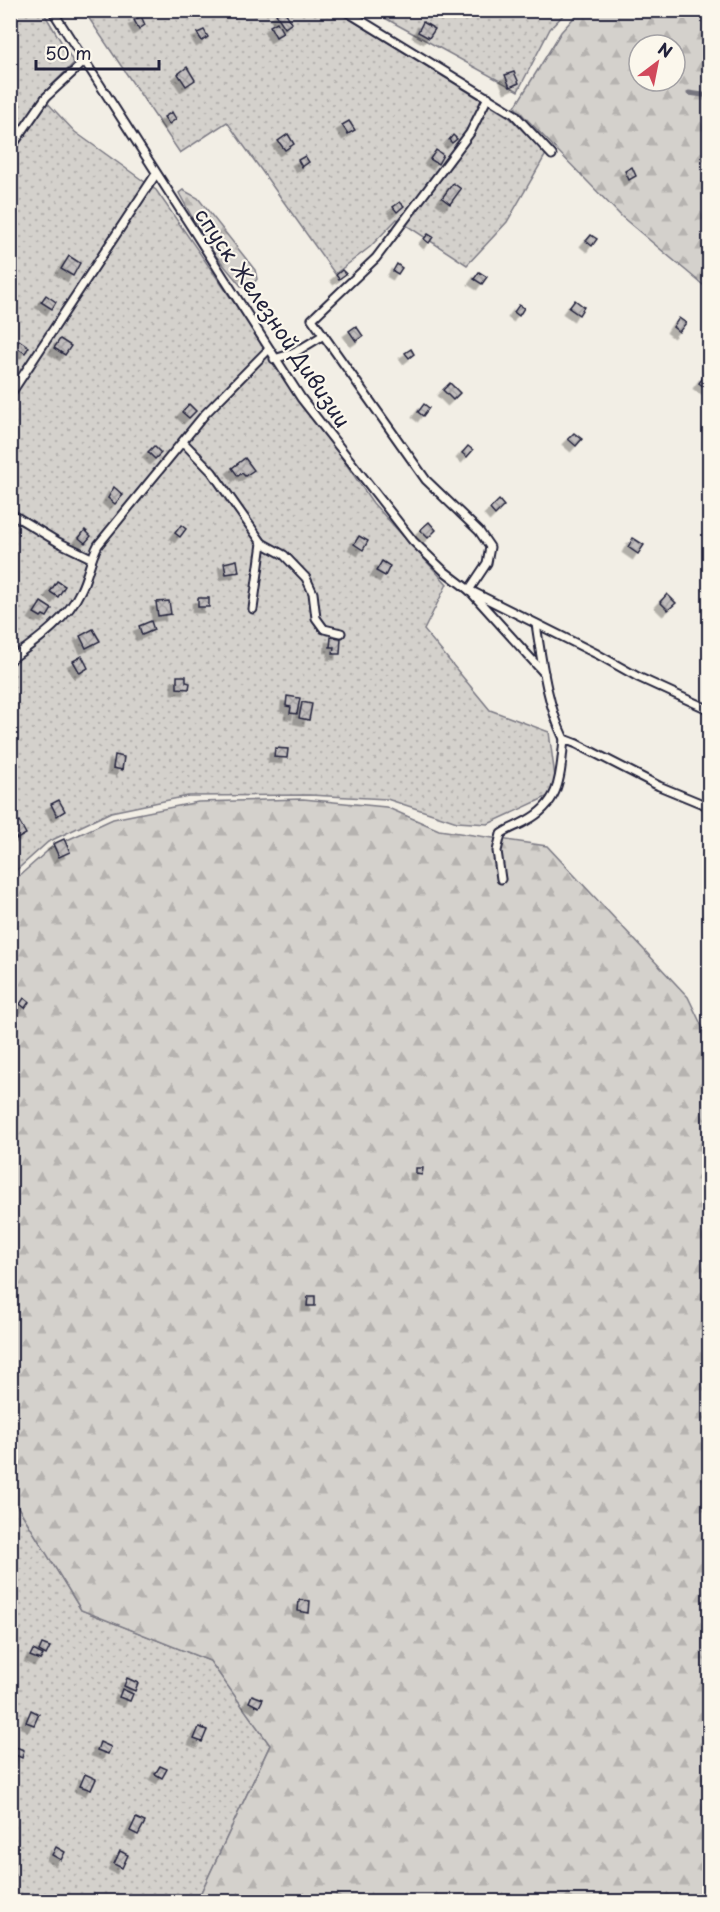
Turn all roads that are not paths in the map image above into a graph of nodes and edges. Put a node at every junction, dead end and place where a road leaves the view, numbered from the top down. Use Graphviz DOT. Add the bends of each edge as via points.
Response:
graph roads {
  1 [pos="52,10"];
  2 [pos="344,10"];
  3 [pos="84,62"];
  4 [pos="488,97"];
  5 [pos="10,149"];
  6 [pos="552,155"];
  7 [pos="156,174"];
  8 [pos="322,336"];
  9 [pos="268,350"];
  10 [pos="274,359"];
  11 [pos="10,395"];
  12 [pos="184,443"];
  13 [pos="10,513"];
  14 [pos="262,543"];
  15 [pos="91,558"];
  16 [pos="469,590"];
  17 [pos="253,609"];
  18 [pos="536,624"];
  19 [pos="340,633"];
  20 [pos="10,660"];
  21 [pos="544,674"];
  22 [pos="710,710"];
  23 [pos="564,739"];
  24 [pos="710,807"];
  25 [pos="501,879"];
  1 -- 3 [label="lane, спуск Железной Дивизии"];
  2 -- 4 [label="lane"];
  3 -- 5 [label="lane" via="46,97"];
  3 -- 7 [label="lane, спуск Железной Дивизии"];
  4 -- 6 [label="lane" via="514,114"];
  4 -- 8 [label="lane" via="470,133 375,258 312,319"];
  7 -- 9 [label="lane, спуск Железной Дивизии"];
  7 -- 11 [label="lane"];
  8 -- 10 [label="lane" via="294,353"];
  8 -- 16 [label="lane" via="426,480 479,531 490,547 487,563"];
  9 -- 10 [label="lane, спуск Железной Дивизии"];
  9 -- 12 [label="lane" via="206,414"];
  10 -- 16 [label="lane, спуск Железной Дивизии" via="413,541"];
  12 -- 14 [label="lane" via="212,472"];
  12 -- 15 [label="lane"];
  13 -- 15 [label="lane"];
  14 -- 17 [label="lane"];
  14 -- 19 [label="lane" via="284,555 306,578 313,593 316,618 324,629"];
  15 -- 20 [label="lane" via="81,590 66,613"];
  16 -- 18 [label="lane, спуск Железной Дивизии"];
  16 -- 21 [label="lane"];
  18 -- 21 [label="lane"];
  18 -- 22 [label="lane, спуск Железной Дивизии"];
  21 -- 23 [label="lane" via="555,721"];
  23 -- 24 [label="lane"];
  23 -- 25 [label="lane" via="559,780 552,800 543,811 501,834 496,851"];
}
